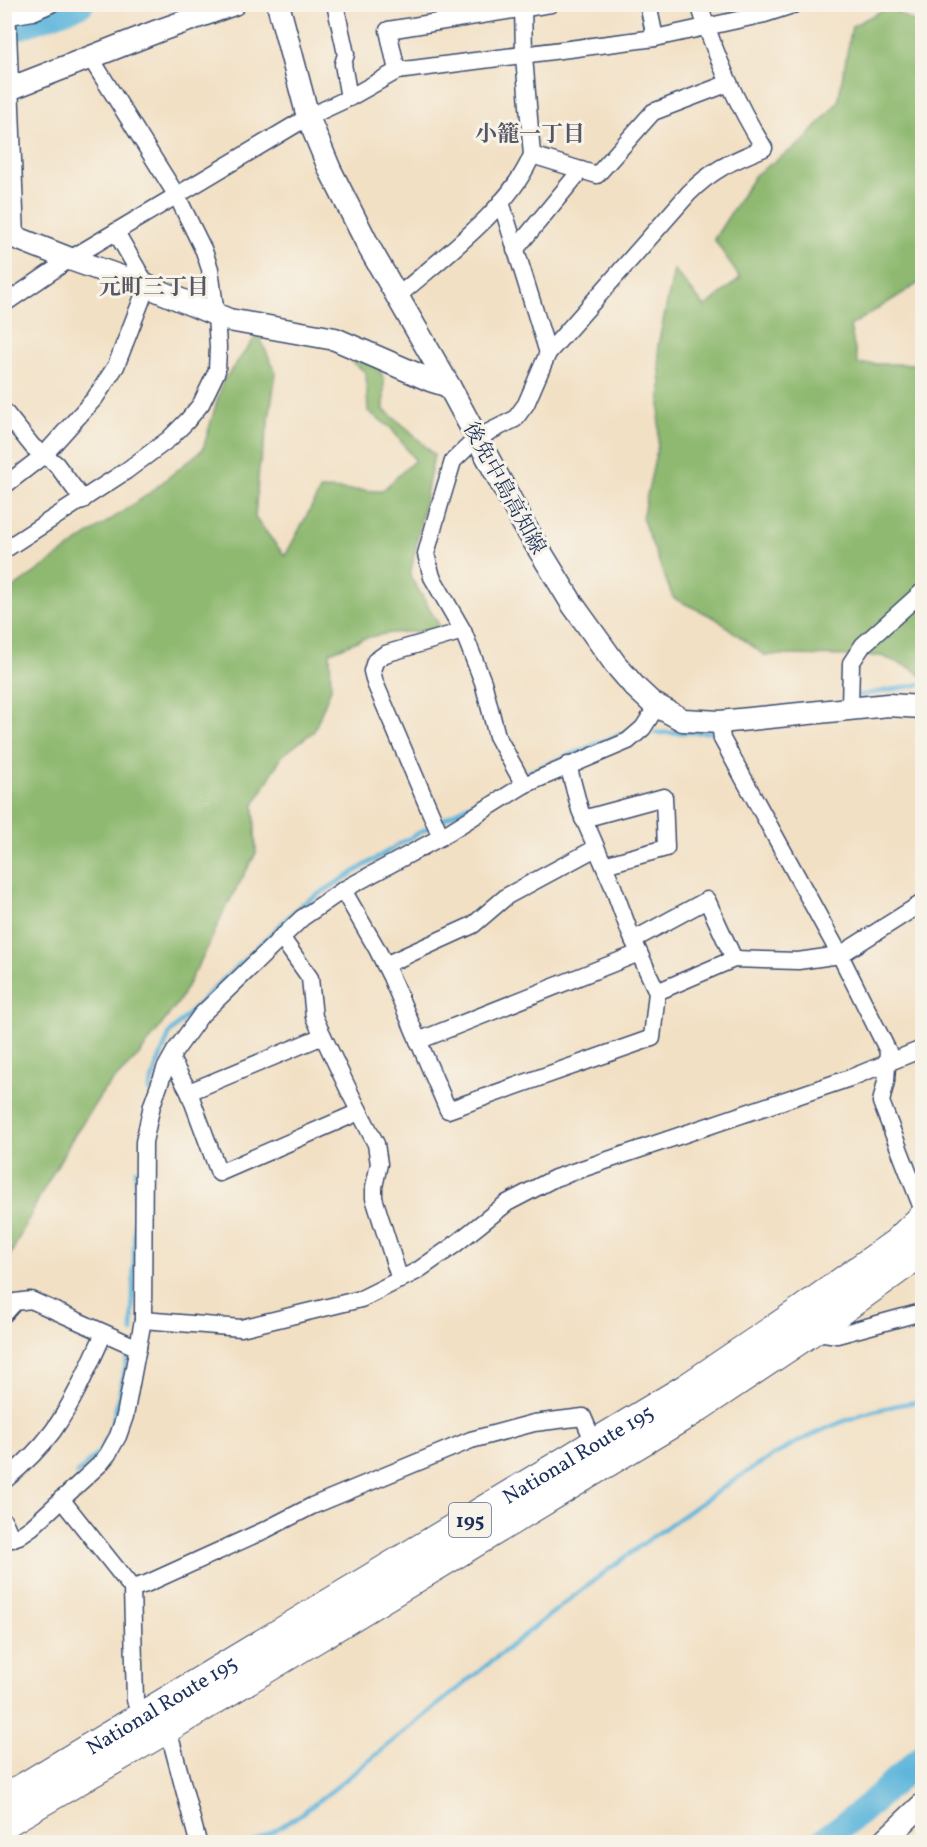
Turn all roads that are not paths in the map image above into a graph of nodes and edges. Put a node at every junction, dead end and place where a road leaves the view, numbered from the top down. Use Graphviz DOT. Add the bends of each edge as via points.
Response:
graph roads {
  1 [pos="51,4"];
  2 [pos="234,4"];
  3 [pos="278,4"];
  4 [pos="335,4"];
  5 [pos="551,4"];
  6 [pos="648,4"];
  7 [pos="699,4"];
  8 [pos="796,4"];
  9 [pos="523,7"];
  10 [pos="8,15"];
  11 [pos="706,27"];
  12 [pos="655,38"];
  13 [pos="524,56"];
  14 [pos="90,57"];
  15 [pos="397,71"];
  16 [pos="729,83"];
  17 [pos="7,90"];
  18 [pos="349,98"];
  19 [pos="308,117"];
  20 [pos="532,155"];
  21 [pos="581,170"];
  22 [pos="177,196"];
  23 [pos="501,202"];
  24 [pos="116,232"];
  25 [pos="10,236"];
  26 [pos="515,250"];
  27 [pos="70,260"];
  28 [pos="147,286"];
  29 [pos="398,296"];
  30 [pos="4,304"];
  31 [pos="216,315"];
  32 [pos="548,353"];
  33 [pos="448,386"];
  34 [pos="4,411"];
  35 [pos="477,438"];
  36 [pos="44,455"];
  37 [pos="4,486"];
  38 [pos="83,500"];
  39 [pos="4,550"];
  40 [pos="922,592"];
  41 [pos="463,631"];
  42 [pos="657,706"];
  43 [pos="922,707"];
  44 [pos="850,708"];
  45 [pos="720,722"];
  46 [pos="568,765"];
  47 [pos="524,785"];
  48 [pos="584,819"];
  49 [pos="439,833"];
  50 [pos="596,848"];
  51 [pos="604,866"];
  52 [pos="343,890"];
  53 [pos="922,903"];
  54 [pos="281,937"];
  55 [pos="636,946"];
  56 [pos="840,955"];
  57 [pos="734,959"];
  58 [pos="385,965"];
  59 [pos="657,992"];
  60 [pos="323,1036"];
  61 [pos="418,1041"];
  62 [pos="922,1049"];
  63 [pos="171,1059"];
  64 [pos="888,1061"];
  65 [pos="189,1092"];
  66 [pos="359,1112"];
  67 [pos="922,1208"];
  68 [pos="922,1219"];
  69 [pos="922,1248"];
  70 [pos="400,1280"];
  71 [pos="922,1312"];
  72 [pos="4,1314"];
  73 [pos="143,1320"];
  74 [pos="811,1331"];
  75 [pos="104,1333"];
  76 [pos="138,1348"];
  77 [pos="600,1454"];
  78 [pos="4,1481"];
  79 [pos="61,1499"];
  80 [pos="4,1521"];
  81 [pos="8,1540"];
  82 [pos="132,1588"];
  83 [pos="151,1725"];
  84 [pos="4,1800"];
  85 [pos="922,1805"];
  86 [pos="4,1823"];
  87 [pos="198,1842"];
  88 [pos="883,1842"];
  1 -- 10 [label="street" via="33,12"];
  2 -- 14 [label="main road"];
  3 -- 19 [label="main road, 後免中島高知線"];
  4 -- 18 [label="street" via="346,54 343,64"];
  5 -- 9 [label="street"];
  6 -- 12 [label="street"];
  7 -- 11 [label="street"];
  8 -- 11 [label="street"];
  9 -- 13 [label="street"];
  9 -- 15 [label="street" via="388,30"];
  10 -- 17 [label="street"];
  11 -- 12 [label="street"];
  11 -- 16 [label="street"];
  12 -- 13 [label="street"];
  13 -- 15 [label="street"];
  13 -- 20 [label="street"];
  14 -- 17 [label="main road"];
  14 -- 22 [label="street"];
  15 -- 18 [label="street"];
  16 -- 21 [label="street" via="653,112 597,175"];
  16 -- 32 [label="street" via="740,110 764,148 721,166 705,178"];
  17 -- 25 [label="street"];
  18 -- 19 [label="street"];
  19 -- 22 [label="street"];
  19 -- 29 [label="main road, 後免中島高知線" via="330,170"];
  20 -- 21 [label="street"];
  20 -- 23 [label="street"];
  21 -- 26 [label="street"];
  22 -- 24 [label="street"];
  22 -- 31 [label="street" via="210,269"];
  23 -- 26 [label="street"];
  23 -- 29 [label="street"];
  24 -- 27 [label="street"];
  24 -- 28 [label="street"];
  25 -- 27 [label="main road"];
  26 -- 32 [label="street"];
  27 -- 28 [label="main road"];
  27 -- 30 [label="street"];
  28 -- 31 [label="main road"];
  28 -- 36 [label="street" via="117,366 95,398"];
  29 -- 33 [label="main road, 後免中島高知線"];
  31 -- 33 [label="main road" via="252,326 335,339"];
  31 -- 38 [label="street" via="217,371 201,404 168,439"];
  32 -- 35 [label="street" via="526,404 515,418"];
  33 -- 35 [label="main road, 後免中島高知線"];
  34 -- 36 [label="street"];
  35 -- 41 [label="street" via="453,461 426,554 432,577"];
  35 -- 42 [label="main road, 後免中島高知線" via="573,605 616,665"];
  36 -- 37 [label="street"];
  36 -- 38 [label="street" via="56,464"];
  38 -- 39 [label="street"];
  40 -- 44 [label="street" via="863,645 851,663"];
  41 -- 47 [label="street" via="483,682 497,736"];
  41 -- 49 [label="street" via="385,654 375,661 372,671"];
  42 -- 45 [label="main road, 後免中島高知線" via="683,720"];
  42 -- 46 [label="street" via="635,736"];
  43 -- 44 [label="main road, 後免中島高知線"];
  44 -- 45 [label="main road, 後免中島高知線"];
  45 -- 56 [label="street" via="722,739"];
  46 -- 47 [label="street"];
  46 -- 48 [label="street"];
  47 -- 49 [label="street"];
  48 -- 50 [label="street"];
  48 -- 51 [label="street" via="664,797 666,848"];
  49 -- 52 [label="street"];
  50 -- 51 [label="street"];
  50 -- 58 [label="street" via="514,892 473,925"];
  51 -- 55 [label="street"];
  52 -- 54 [label="street"];
  52 -- 58 [label="street"];
  53 -- 56 [label="street"];
  54 -- 60 [label="street" via="310,978 312,1011"];
  54 -- 63 [label="street" via="201,1015"];
  55 -- 57 [label="street" via="707,900"];
  55 -- 59 [label="street"];
  55 -- 61 [label="street"];
  56 -- 57 [label="street" via="798,961"];
  56 -- 64 [label="street" via="888,1052"];
  57 -- 59 [label="street"];
  58 -- 61 [label="street"];
  59 -- 61 [label="street" via="652,1038 447,1110"];
  60 -- 65 [label="street"];
  60 -- 66 [label="street"];
  62 -- 64 [label="street"];
  63 -- 65 [label="street"];
  63 -- 73 [label="street" via="152,1105 144,1142"];
  64 -- 67 [label="street" via="881,1102"];
  64 -- 70 [label="street" via="850,1078 555,1178 507,1203 453,1246"];
  65 -- 66 [label="street" via="219,1173"];
  66 -- 70 [label="street" via="378,1150 374,1198"];
  68 -- 77 [label="highway, National Route 195 / 195" via="896,1244"];
  69 -- 74 [label="highway, National Route 195 / 195"];
  70 -- 73 [label="street" via="361,1299 255,1326"];
  71 -- 74 [label="street" via="837,1335"];
  72 -- 75 [label="street" via="15,1302 31,1300"];
  73 -- 76 [label="street"];
  74 -- 77 [label="highway, National Route 195 / 195" via="696,1408"];
  75 -- 76 [label="street"];
  75 -- 78 [label="street" via="54,1430"];
  76 -- 79 [label="street" via="118,1436 100,1464"];
  77 -- 82 [label="street" via="583,1417 534,1423 471,1440 312,1506"];
  77 -- 83 [label="highway, National Route 195 / 195"];
  79 -- 81 [label="street" via="32,1527"];
  79 -- 82 [label="street"];
  80 -- 81 [label="street"];
  82 -- 83 [label="street" via="135,1700"];
  83 -- 84 [label="highway, National Route 195 / 195"];
  83 -- 86 [label="highway, National Route 195 / 195"];
  83 -- 87 [label="street" via="172,1744"];
  85 -- 88 [label="main road"];
}
